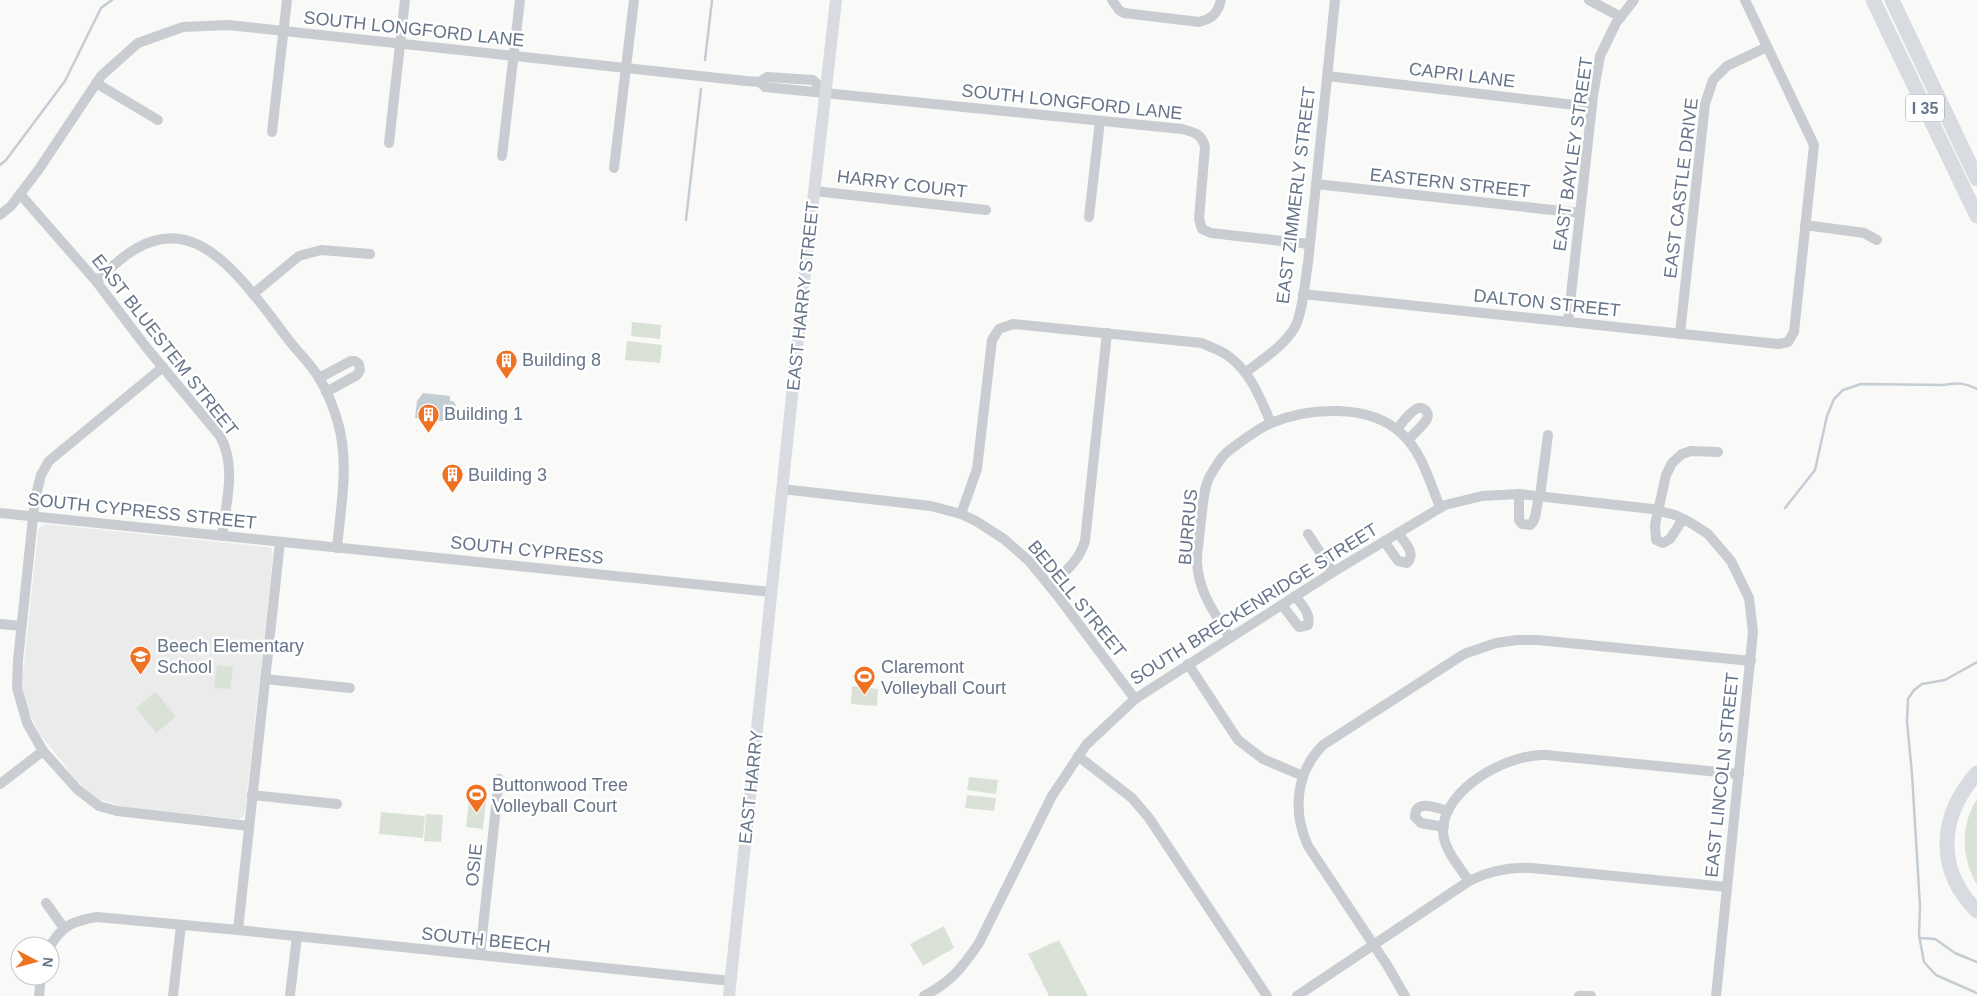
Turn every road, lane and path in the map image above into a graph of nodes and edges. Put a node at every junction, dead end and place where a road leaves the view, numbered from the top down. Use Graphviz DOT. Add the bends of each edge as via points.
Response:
graph roads {
  1 [pos="287,0"];
  2 [pos="406,0"];
  3 [pos="520,0"];
  4 [pos="634,0"];
  5 [pos="836,0"];
  6 [pos="1221,0"];
  7 [pos="1335,0"];
  8 [pos="1589,0"];
  9 [pos="1634,0"];
  10 [pos="1745,0"];
  11 [pos="1873,0"];
  12 [pos="1892,0"];
  13 [pos="1113,3"];
  14 [pos="1621,17"];
  15 [pos="284,31"];
  16 [pos="401,44"];
  17 [pos="1767,47"];
  18 [pos="513,56"];
  19 [pos="626,68"];
  20 [pos="1327,76"];
  21 [pos="96,83"];
  22 [pos="826,93"];
  23 [pos="1592,107"];
  24 [pos="158,120"];
  25 [pos="1100,121"];
  26 [pos="272,132"];
  27 [pos="389,143"];
  28 [pos="502,156"];
  29 [pos="614,168"];
  30 [pos="1977,179"];
  31 [pos="1316,184"];
  32 [pos="814,191"];
  33 [pos="20,194"];
  34 [pos="986,210"];
  35 [pos="1580,213"];
  36 [pos="0,215"];
  37 [pos="1977,216"];
  38 [pos="1089,217"];
  39 [pos="1805,225"];
  40 [pos="1878,240"];
  41 [pos="1309,244"];
  42 [pos="370,254"];
  43 [pos="96,281"];
  44 [pos="253,294"];
  45 [pos="1303,294"];
  46 [pos="1568,322"];
  47 [pos="1107,333"];
  48 [pos="1680,334"];
  49 [pos="163,367"];
  50 [pos="1246,372"];
  51 [pos="319,378"];
  52 [pos="326,392"];
  53 [pos="1272,423"];
  54 [pos="1396,428"];
  55 [pos="1548,436"];
  56 [pos="1408,440"];
  57 [pos="1718,452"];
  58 [pos="782,489"];
  59 [pos="1519,494"];
  60 [pos="1540,496"];
  61 [pos="1440,507"];
  62 [pos="1659,510"];
  63 [pos="0,513"];
  64 [pos="961,514"];
  65 [pos="34,516"];
  66 [pos="1683,519"];
  67 [pos="1398,533"];
  68 [pos="1308,534"];
  69 [pos="222,536"];
  70 [pos="1384,541"];
  71 [pos="280,542"];
  72 [pos="337,548"];
  73 [pos="1732,562"];
  74 [pos="1333,572"];
  75 [pos="1050,586"];
  76 [pos="772,592"];
  77 [pos="1295,596"];
  78 [pos="1282,605"];
  79 [pos="0,624"];
  80 [pos="21,626"];
  81 [pos="1230,638"];
  82 [pos="1751,662"];
  83 [pos="1188,664"];
  84 [pos="265,679"];
  85 [pos="350,688"];
  86 [pos="1135,699"];
  87 [pos="43,750"];
  88 [pos="1078,756"];
  89 [pos="1977,772"];
  90 [pos="1739,774"];
  91 [pos="1303,776"];
  92 [pos="499,779"];
  93 [pos="0,784"];
  94 [pos="1977,787"];
  95 [pos="252,795"];
  96 [pos="337,804"];
  97 [pos="1448,811"];
  98 [pos="249,826"];
  99 [pos="1444,827"];
  100 [pos="1468,881"];
  101 [pos="1727,887"];
  102 [pos="1977,899"];
  103 [pos="46,903"];
  104 [pos="1977,911"];
  105 [pos="180,925"];
  106 [pos="64,928"];
  107 [pos="238,930"];
  108 [pos="57,936"];
  109 [pos="297,936"];
  110 [pos="1373,945"];
  111 [pos="480,955"];
  112 [pos="731,981"];
  113 [pos="290,995"];
  114 [pos="173,996"];
  115 [pos="729,996"];
  116 [pos="925,996"];
  117 [pos="1266,996"];
  118 [pos="1298,996"];
  119 [pos="1405,996"];
  120 [pos="1579,996"];
  121 [pos="1591,996"];
  122 [pos="1716,996"];
  1 -- 15 [label="street"];
  2 -- 16 [label="street"];
  3 -- 18 [label="street"];
  4 -- 19 [label="street"];
  5 -- 22 [label="main road, EAST HARRY STREET"];
  6 -- 13 [label="street" via="1219,9 1199,22 1124,13"];
  7 -- 20 [label="street, EAST ZIMMERLY STREET"];
  8 -- 14 [label="street"];
  9 -- 14 [label="street, EAST BAYLEY STREET"];
  10 -- 17 [label="street"];
  11 -- 37 [label="highway, I 35"];
  12 -- 30 [label="highway, I 35"];
  14 -- 23 [label="street, EAST BAYLEY STREET" via="1600,56"];
  15 -- 16 [label="street, SOUTH LONGFORD LANE"];
  15 -- 21 [label="street, SOUTH LONGFORD LANE" via="228,25 183,27 138,43"];
  15 -- 26 [label="street"];
  16 -- 18 [label="street, SOUTH LONGFORD LANE"];
  16 -- 27 [label="street"];
  17 -- 39 [label="street" via="1814,145"];
  17 -- 48 [label="street, EAST CASTLE DRIVE" via="1727,66 1713,80 1706,104"];
  18 -- 19 [label="street, SOUTH LONGFORD LANE"];
  18 -- 28 [label="street"];
  19 -- 22 [label="street, SOUTH LONGFORD LANE" via="760,82 765,87"];
  19 -- 29 [label="street"];
  20 -- 23 [label="street, CAPRI LANE"];
  20 -- 31 [label="street, EAST ZIMMERLY STREET"];
  21 -- 24 [label="street"];
  21 -- 33 [label="street, SOUTH LONGFORD LANE"];
  22 -- 25 [label="street, SOUTH LONGFORD LANE"];
  22 -- 32 [label="main road, EAST HARRY STREET"];
  23 -- 35 [label="street, EAST BAYLEY STREET"];
  25 -- 38 [label="street"];
  25 -- 41 [label="street, SOUTH LONGFORD LANE" via="1182,129 1198,134 1205,147 1198,219 1202,229 1211,233"];
  31 -- 35 [label="street, EASTERN STREET"];
  31 -- 41 [label="street, EAST ZIMMERLY STREET"];
  32 -- 34 [label="street, HARRY COURT"];
  32 -- 58 [label="main road, EAST HARRY STREET"];
  33 -- 36 [label="street, SOUTH LONGFORD LANE"];
  33 -- 43 [label="street, EAST BLUESTEM STREET"];
  35 -- 46 [label="street, EAST BAYLEY STREET"];
  39 -- 40 [label="street" via="1864,233"];
  39 -- 48 [label="street, DALTON STREET" via="1794,332 1788,342 1778,344"];
  41 -- 45 [label="street, EAST ZIMMERLY STREET"];
  42 -- 44 [label="street" via="321,250 299,256"];
  43 -- 44 [label="street" via="133,248 157,239 180,239 199,244 220,258"];
  43 -- 49 [label="street, EAST BLUESTEM STREET"];
  44 -- 51 [label="street"];
  45 -- 46 [label="street, DALTON STREET"];
  45 -- 50 [label="street, EAST ZIMMERLY STREET" via="1295,327 1275,350"];
  46 -- 48 [label="street, DALTON STREET"];
  47 -- 50 [label="street" via="1202,343 1226,354"];
  47 -- 64 [label="street" via="1013,324 999,329 992,340 977,469"];
  47 -- 75 [label="street" via="1085,541 1072,565"];
  49 -- 65 [label="street" via="49,462 40,475"];
  49 -- 69 [label="street, EAST BLUESTEM STREET" via="220,436 227,450 230,470"];
  50 -- 53 [label="street"];
  51 -- 52 [label="street"];
  51 -- 52 [label="street" via="351,361 358,364 360,370 357,375"];
  52 -- 72 [label="street" via="342,442 343,486"];
  53 -- 54 [label="street, BURRUS" via="1335,410 1376,417"];
  53 -- 81 [label="street, BURRUS" via="1224,454 1209,477 1203,503 1198,562 1201,584"];
  54 -- 56 [label="street, BURRUS"];
  54 -- 56 [label="street" via="1417,408 1426,410 1426,420"];
  55 -- 60 [label="street"];
  56 -- 61 [label="street, BURRUS" via="1417,453"];
  57 -- 62 [label="street" via="1691,451 1674,461 1668,470"];
  58 -- 64 [label="street, BEDELL STREET" via="931,506"];
  58 -- 76 [label="main road, EAST HARRY STREET"];
  59 -- 60 [label="street, SOUTH BRECKENRIDGE STREET"];
  59 -- 60 [label="street" via="1519,520 1528,526 1535,520"];
  59 -- 61 [label="street, SOUTH BRECKENRIDGE STREET" via="1482,496"];
  60 -- 62 [label="street, SOUTH BRECKENRIDGE STREET"];
  61 -- 67 [label="street, SOUTH BRECKENRIDGE STREET"];
  62 -- 66 [label="street, SOUTH BRECKENRIDGE STREET"];
  62 -- 66 [label="street" via="1654,534 1660,543 1668,541"];
  63 -- 65 [label="street, SOUTH CYPRESS STREET"];
  64 -- 75 [label="street, BEDELL STREET" via="990,529 1016,549"];
  65 -- 69 [label="street, SOUTH CYPRESS STREET"];
  65 -- 80 [label="street"];
  66 -- 73 [label="street, SOUTH BRECKENRIDGE STREET" via="1708,534"];
  67 -- 70 [label="street, SOUTH BRECKENRIDGE STREET"];
  67 -- 70 [label="street" via="1411,554 1407,563 1398,561"];
  68 -- 74 [label="street"];
  69 -- 71 [label="street, SOUTH CYPRESS STREET"];
  70 -- 74 [label="street, SOUTH BRECKENRIDGE STREET"];
  71 -- 72 [label="street, SOUTH CYPRESS"];
  71 -- 84 [label="street"];
  72 -- 76 [label="street, SOUTH CYPRESS"];
  73 -- 82 [label="street, EAST LINCOLN STREET" via="1746,588 1751,607"];
  74 -- 77 [label="street, SOUTH BRECKENRIDGE STREET"];
  75 -- 86 [label="street, BEDELL STREET"];
  76 -- 112 [label="main road, EAST HARRY"];
  77 -- 78 [label="street, SOUTH BRECKENRIDGE STREET"];
  77 -- 78 [label="street" via="1306,612 1308,625 1298,627"];
  78 -- 81 [label="street, SOUTH BRECKENRIDGE STREET"];
  79 -- 80 [label="street"];
  80 -- 87 [label="street" via="17,688 28,723"];
  81 -- 83 [label="street, SOUTH BRECKENRIDGE STREET"];
  82 -- 90 [label="street, EAST LINCOLN STREET"];
  82 -- 91 [label="street" via="1538,640 1490,644 1464,654 1329,740 1313,756"];
  83 -- 86 [label="street, SOUTH BRECKENRIDGE STREET"];
  83 -- 91 [label="street" via="1232,732 1245,746 1273,765"];
  84 -- 85 [label="street"];
  84 -- 95 [label="street"];
  86 -- 88 [label="street, SOUTH BRECKENRIDGE STREET"];
  87 -- 93 [label="street"];
  87 -- 98 [label="street" via="76,789 98,806 116,811"];
  88 -- 116 [label="street, SOUTH BRECKENRIDGE STREET" via="1052,796 979,943 954,977"];
  88 -- 117 [label="street" via="1132,798 1149,818"];
  89 -- 104 [label="highway" via="1966,785 1951,815 1946,847 1960,891"];
  90 -- 97 [label="street" via="1530,755 1507,762 1479,779 1459,794"];
  90 -- 101 [label="street, EAST LINCOLN STREET"];
  91 -- 110 [label="street" via="1298,803 1304,838"];
  92 -- 111 [label="street, OSIE"];
  94 -- 102 [label="highway" via="1962,808 1954,838 1958,867"];
  95 -- 96 [label="street"];
  95 -- 98 [label="street"];
  97 -- 99 [label="street"];
  97 -- 99 [label="street" via="1424,805 1415,811 1418,822"];
  98 -- 107 [label="street"];
  99 -- 100 [label="street" via="1448,849"];
  100 -- 101 [label="street" via="1500,870 1529,868"];
  100 -- 110 [label="street"];
  101 -- 122 [label="street, EAST LINCOLN STREET"];
  103 -- 106 [label="street"];
  105 -- 106 [label="street, SOUTH BEECH" via="97,917 78,920"];
  105 -- 107 [label="street, SOUTH BEECH"];
  105 -- 114 [label="street"];
  106 -- 108 [label="street"];
  107 -- 109 [label="street, SOUTH BEECH"];
  109 -- 111 [label="street, SOUTH BEECH"];
  109 -- 113 [label="street"];
  110 -- 118 [label="street"];
  110 -- 119 [label="street"];
  111 -- 112 [label="street, SOUTH BEECH"];
  112 -- 115 [label="main road"];
  120 -- 121 [label="street"];
}
